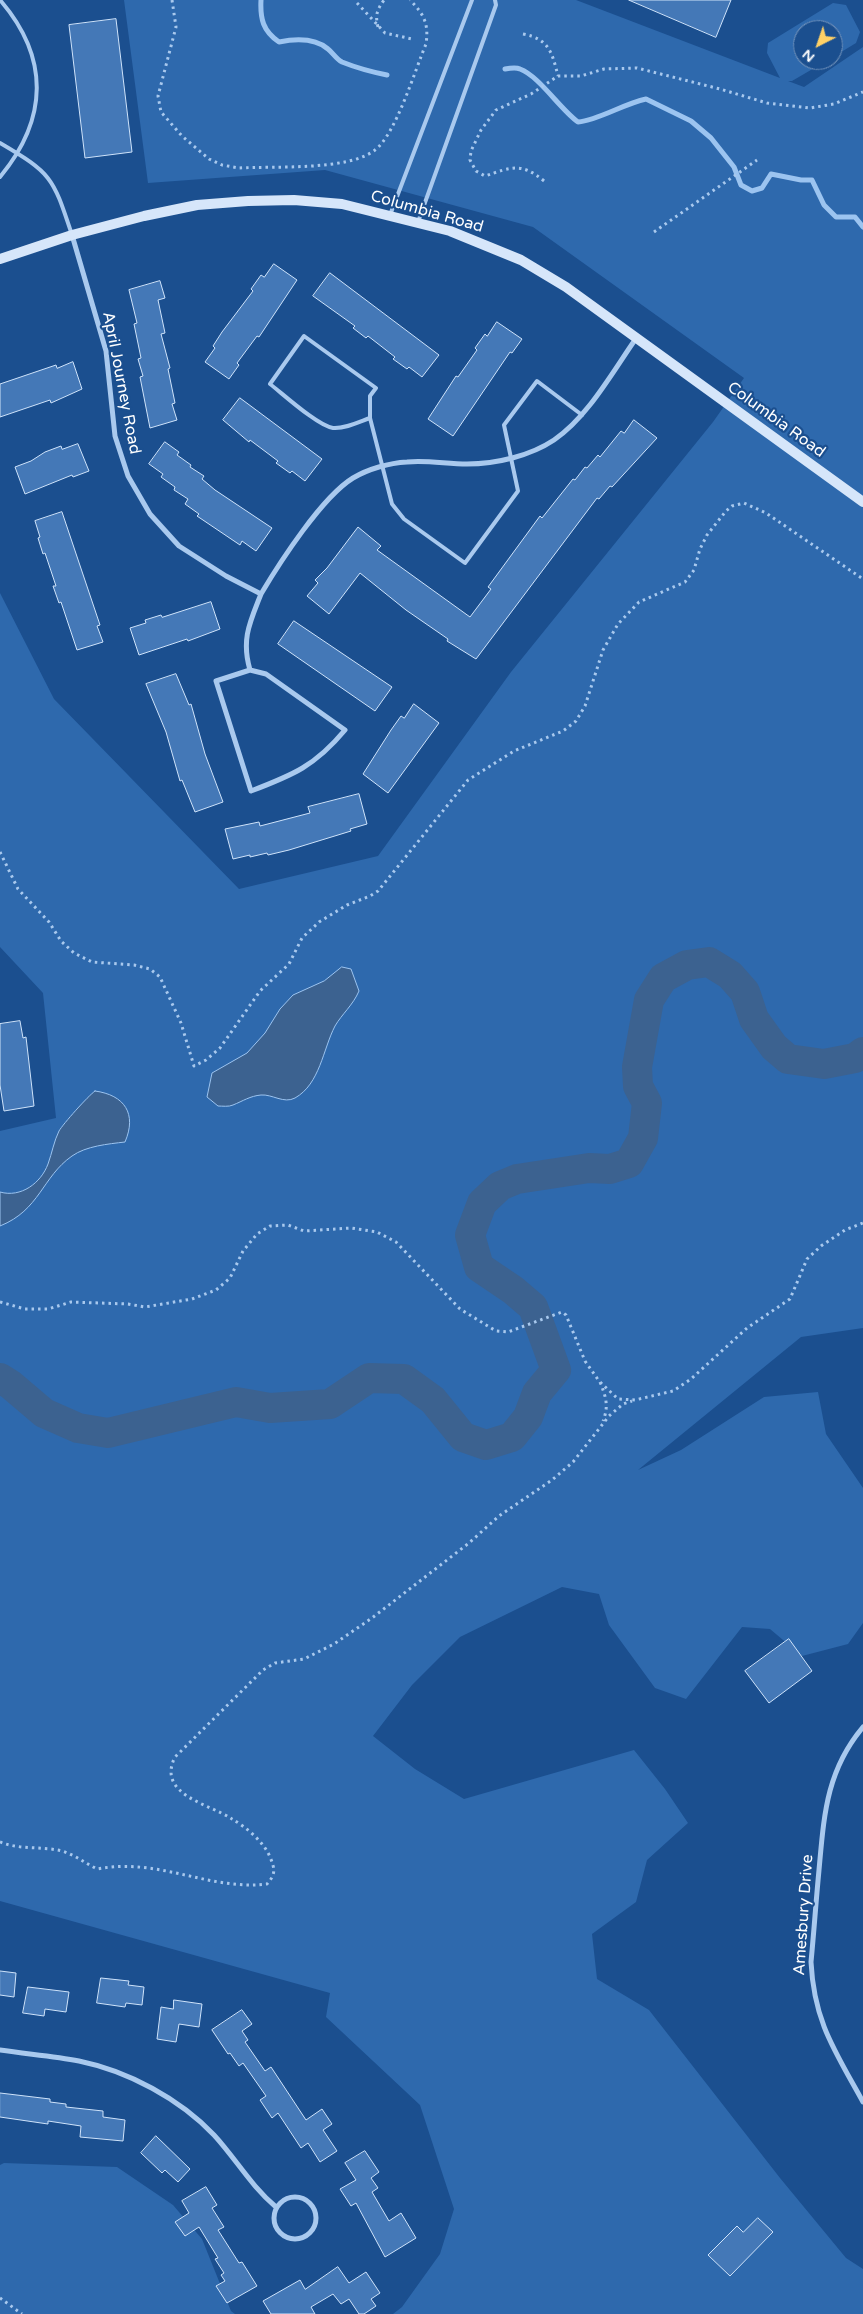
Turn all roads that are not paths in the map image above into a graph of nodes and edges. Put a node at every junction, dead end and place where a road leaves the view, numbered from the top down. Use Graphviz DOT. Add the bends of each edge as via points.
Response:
graph roads {
  1 [pos="0,0"];
  2 [pos="472,0"];
  3 [pos="495,0"];
  4 [pos="0,143"];
  5 [pos="17,153"];
  6 [pos="0,177"];
  7 [pos="390,216"];
  8 [pos="418,222"];
  9 [pos="72,235"];
  10 [pos="0,259"];
  11 [pos="637,338"];
  12 [pos="582,415"];
  13 [pos="370,418"];
  14 [pos="510,458"];
  15 [pos="383,467"];
  16 [pos="863,502"];
  17 [pos="261,594"];
  18 [pos="250,670"];
  19 [pos="863,1728"];
  20 [pos="0,2050"];
  21 [pos="863,2102"];
  22 [pos="276,2207"];
  1 -- 5 [label="lane" via="28,40 37,84 34,115 28,135"];
  2 -- 7 [label="lane"];
  3 -- 8 [label="lane" via="496,6"];
  4 -- 5 [label="lane"];
  5 -- 6 [label="lane"];
  5 -- 9 [label="lane" via="38,166 57,189"];
  7 -- 8 [label="main road, Columbia Road"];
  7 -- 9 [label="main road, Columbia Road" via="342,204 248,201 144,216"];
  8 -- 11 [label="main road, Columbia Road" via="450,230 521,260 566,287"];
  9 -- 10 [label="main road, Columbia Road"];
  9 -- 17 [label="street, April Journey Road" via="106,351 116,436 128,476 150,514 179,546"];
  11 -- 12 [label="street"];
  11 -- 16 [label="main road, Columbia Road"];
  12 -- 14 [label="street" via="554,441"];
  12 -- 14 [label="lane" via="537,381 504,425"];
  13 -- 13 [label="lane" via="370,396 376,388 304,336 270,384 322,424 333,428"];
  13 -- 15 [label="lane"];
  14 -- 15 [label="street" via="468,464 407,462"];
  14 -- 15 [label="lane" via="518,491 465,563 398,514 388,493"];
  15 -- 17 [label="street" via="352,479 336,492 276,568"];
  17 -- 18 [label="street" via="246,634 245,655"];
  18 -- 18 [label="street" via="266,674 345,730 306,768 250,791 216,681"];
  19 -- 21 [label="street, Amesbury Drive" via="840,1762 829,1788 824,1813 812,1962 813,1986 825,2032"];
  20 -- 22 [label="street" via="80,2061 106,2068 167,2097 214,2134 249,2180"];
  22 -- 22 [label="street" via="274,2224 288,2238 298,2239 313,2229 315,2212 305,2199 296,2196 286,2198"];
}
